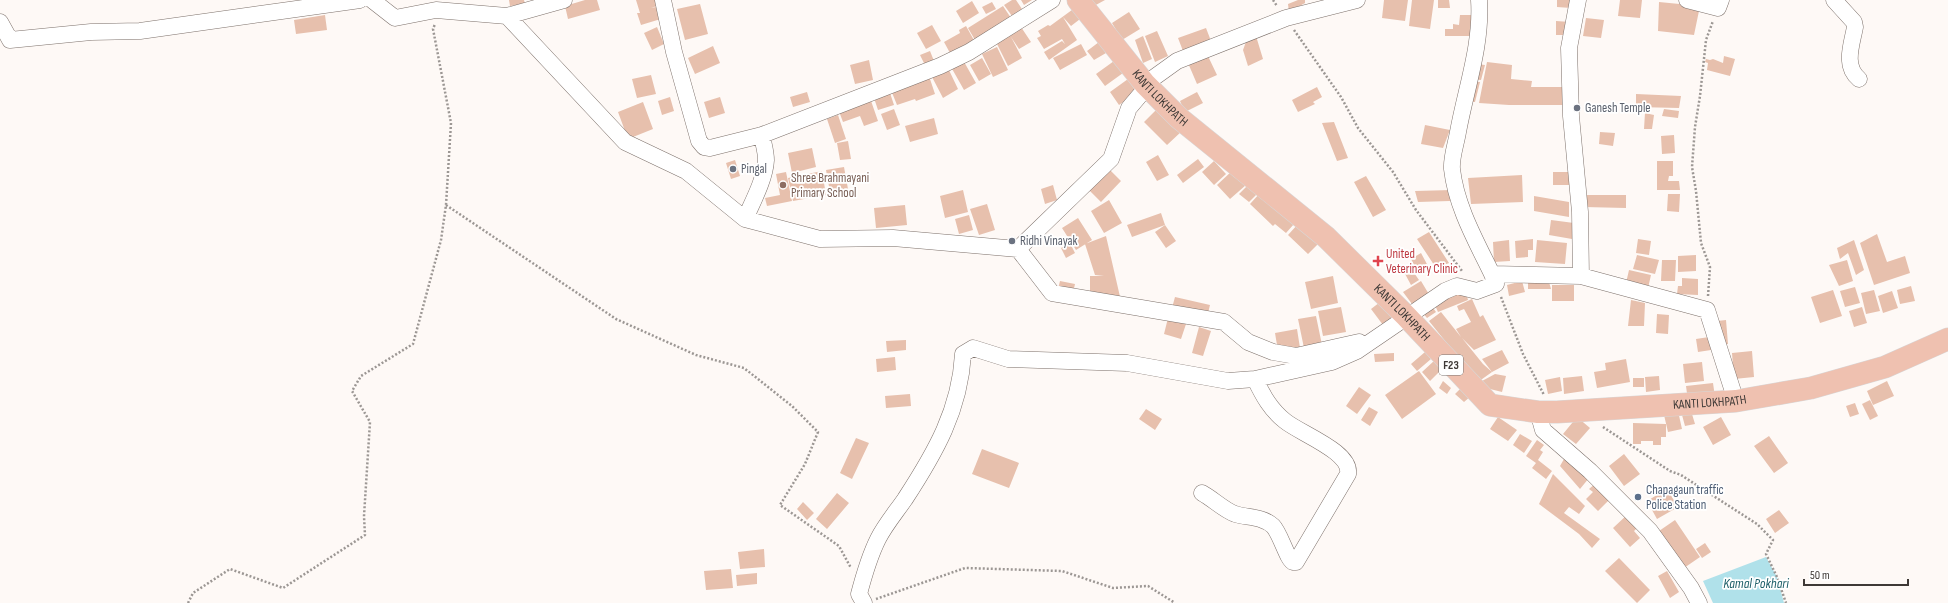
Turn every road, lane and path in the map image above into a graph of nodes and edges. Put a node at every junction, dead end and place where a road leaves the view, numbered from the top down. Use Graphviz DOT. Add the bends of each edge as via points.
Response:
graph roads {
  1 [pos="360,0"];
  2 [pos="372,0"];
  3 [pos="564,0"];
  4 [pos="663,0"];
  5 [pos="1052,0"];
  6 [pos="1078,0"];
  7 [pos="1273,0"];
  8 [pos="1357,0"];
  9 [pos="1479,0"];
  10 [pos="1578,0"];
  11 [pos="1687,0"];
  12 [pos="1834,0"];
  13 [pos="1719,4"];
  14 [pos="436,7"];
  15 [pos="507,16"];
  16 [pos="1286,18"];
  17 [pos="0,22"];
  18 [pos="1859,79"];
  19 [pos="1149,87"];
  20 [pos="762,135"];
  21 [pos="446,205"];
  22 [pos="745,219"];
  23 [pos="1018,249"];
  24 [pos="1580,276"];
  25 [pos="1494,279"];
  26 [pos="1477,291"];
  27 [pos="1707,310"];
  28 [pos="1406,316"];
  29 [pos="1375,338"];
  30 [pos="1948,339"];
  31 [pos="1255,380"];
  32 [pos="1736,401"];
  33 [pos="1558,411"];
  34 [pos="1202,493"];
  35 [pos="864,599"];
  36 [pos="188,603"];
  37 [pos="1175,603"];
  38 [pos="1698,603"];
  39 [pos="1786,603"];
  1 -- 17 [label="street" via="140,31 90,32 10,40"];
  2 -- 14 [label="street" via="395,18"];
  3 -- 15 [label="street"];
  4 -- 20 [label="street" via="674,52 702,146 710,148"];
  5 -- 20 [label="street" via="969,52 940,66"];
  6 -- 19 [label="main road, KANTI LOKHPATH / F23"];
  7 -- 16 [label="path"];
  8 -- 16 [label="street"];
  9 -- 25 [label="street" via="1479,31 1475,59 1452,167 1465,218"];
  10 -- 24 [label="street" via="1569,48 1571,116 1580,212"];
  11 -- 13 [label="street"];
  12 -- 18 [label="street" via="1854,22 1849,55 1852,71"];
  13 -- 27 [label="path" via="1706,40 1692,167 1701,243 1710,267"];
  14 -- 15 [label="street"];
  14 -- 21 [label="path" via="433,29 451,123"];
  15 -- 22 [label="street" via="625,142 686,171"];
  16 -- 19 [label="street" via="1177,62"];
  16 -- 26 [label="path" via="1341,97 1358,128 1393,172 1416,210"];
  19 -- 23 [label="street" via="1129,108 1111,159"];
  19 -- 28 [label="main road, KANTI LOKHPATH / F23" via="1179,118 1326,237"];
  20 -- 22 [label="street" via="766,160 764,170"];
  21 -- 35 [label="path" via="616,319 696,355 744,368 792,406 818,432 805,464 780,505 839,546 860,585"];
  21 -- 36 [label="path" via="441,240 413,344 361,376 352,391 370,422 364,535 283,588 230,569 193,593"];
  22 -- 23 [label="street" via="820,239 893,238"];
  23 -- 29 [label="street" via="1052,293 1224,322 1248,342 1273,352 1296,356"];
  24 -- 25 [label="street"];
  24 -- 27 [label="street"];
  25 -- 26 [label="street"];
  25 -- 33 [label="path" via="1524,354 1547,402"];
  26 -- 28 [label="street" via="1457,286 1436,295 1417,311"];
  27 -- 32 [label="street"];
  28 -- 29 [label="street"];
  28 -- 33 [label="main road, KANTI LOKHPATH / F23" via="1490,405"];
  29 -- 31 [label="street" via="1332,362"];
  30 -- 32 [label="main road, KANTI LOKHPATH / F23" via="1885,367 1811,388"];
  31 -- 34 [label="street" via="1277,414 1302,433 1340,454 1347,464 1348,474 1296,562 1290,562 1274,526 1258,518 1232,512"];
  31 -- 35 [label="street" via="1228,381 1127,363 1008,359 974,348 963,354 962,376 953,410 931,458 878,538 867,566"];
  32 -- 33 [label="main road, KANTI LOKHPATH / F23"];
  33 -- 38 [label="street" via="1543,430 1590,471 1650,531 1691,588"];
  33 -- 39 [label="path" via="1640,451 1757,524 1773,540 1766,554"];
  35 -- 37 [label="path" via="965,568 1062,571 1113,588 1148,586"];
}
